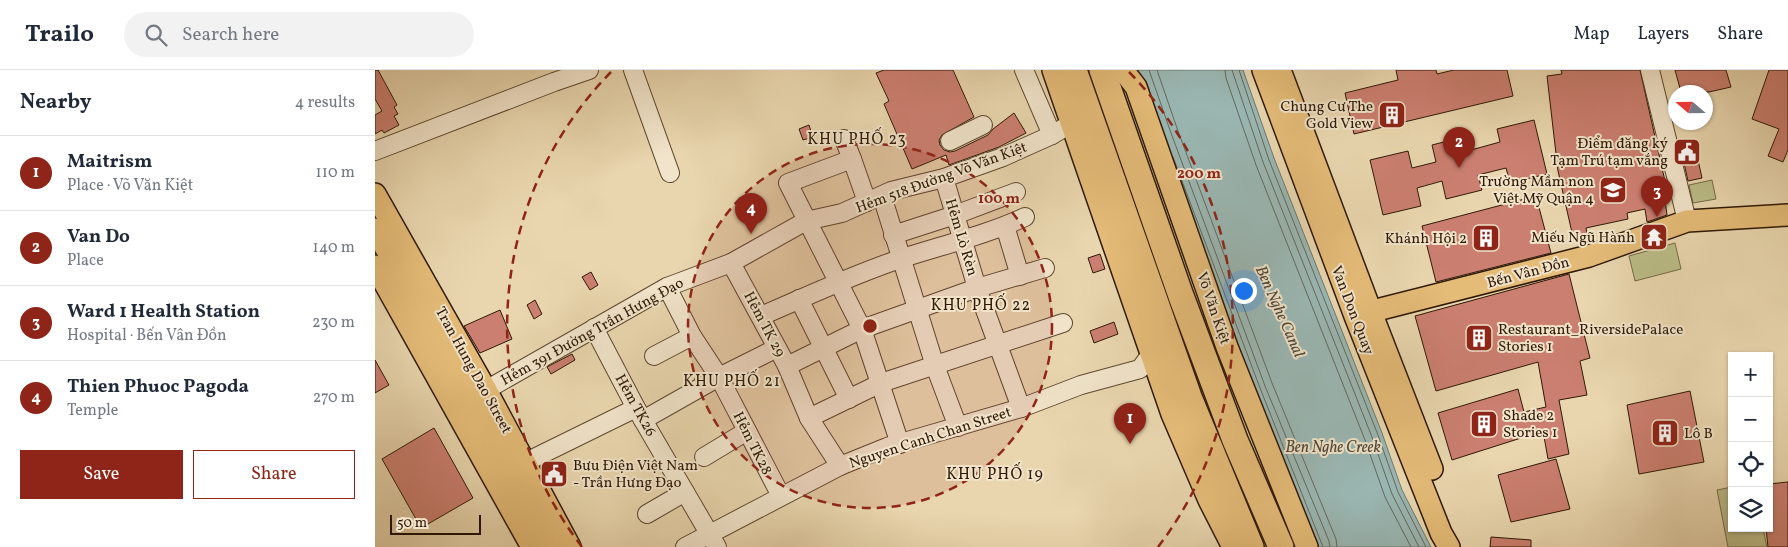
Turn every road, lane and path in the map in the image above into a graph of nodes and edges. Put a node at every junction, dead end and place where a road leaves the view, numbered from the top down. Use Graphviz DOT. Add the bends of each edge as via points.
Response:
graph roads {
  1 [pos="589,70"];
  2 [pos="633,70"];
  3 [pos="1024,70"];
  4 [pos="1053,70"];
  5 [pos="1074,70"];
  6 [pos="1102,70"];
  7 [pos="1118,70"];
  8 [pos="1123,70"];
  9 [pos="1263,70"];
  10 [pos="1280,70"];
  11 [pos="1650,70"];
  12 [pos="1072,123"];
  13 [pos="983,125"];
  14 [pos="1052,135"];
  15 [pos="843,139"];
  16 [pos="950,141"];
  17 [pos="375,151"];
  18 [pos="852,159"];
  19 [pos="670,173"];
  20 [pos="944,178"];
  21 [pos="1016,192"];
  22 [pos="375,194"];
  23 [pos="874,199"];
  24 [pos="1788,214"];
  25 [pos="955,215"];
  26 [pos="1025,217"];
  27 [pos="807,221"];
  28 [pos="1687,221"];
  29 [pos="1005,226"];
  30 [pos="375,229"];
  31 [pos="893,234"];
  32 [pos="963,240"];
  33 [pos="901,259"];
  34 [pos="731,263"];
  35 [pos="1045,268"];
  36 [pos="1020,276"];
  37 [pos="387,277"];
  38 [pos="839,282"];
  39 [pos="667,287"];
  40 [pos="977,288"];
  41 [pos="799,300"];
  42 [pos="917,310"];
  43 [pos="1363,314"];
  44 [pos="761,316"];
  45 [pos="418,322"];
  46 [pos="1063,323"];
  47 [pos="594,328"];
  48 [pos="862,329"];
  49 [pos="692,336"];
  50 [pos="999,345"];
  51 [pos="777,348"];
  52 [pos="823,348"];
  53 [pos="654,356"];
  54 [pos="787,366"];
  55 [pos="935,366"];
  56 [pos="1150,366"];
  57 [pos="719,377"];
  58 [pos="881,383"];
  59 [pos="849,399"];
  60 [pos="462,401"];
  61 [pos="1021,408"];
  62 [pos="639,414"];
  63 [pos="809,418"];
  64 [pos="475,425"];
  65 [pos="958,427"];
  66 [pos="747,431"];
  67 [pos="900,444"];
  68 [pos="704,457"];
  69 [pos="524,463"];
  70 [pos="839,466"];
  71 [pos="685,492"];
  72 [pos="781,496"];
  73 [pos="498,499"];
  74 [pos="647,514"];
  75 [pos="1452,539"];
  76 [pos="713,540"];
  77 [pos="517,547"];
  78 [pos="532,547"];
  79 [pos="553,547"];
  80 [pos="570,547"];
  81 [pos="685,547"];
  82 [pos="1233,547"];
  83 [pos="1251,547"];
  84 [pos="1281,547"];
  85 [pos="1294,547"];
  86 [pos="1307,547"];
  1 -- 17 [label="street"];
  2 -- 19 [label="street"];
  3 -- 14 [label="street"];
  4 -- 12 [label="main road"];
  5 -- 83 [label="highway" via="1189,397"];
  6 -- 84 [label="highway, Võ Văn Kiệt" via="1235,440"];
  7 -- 85 [label="main road, Võ Văn Kiệt" via="1192,286"];
  8 -- 86 [label="main road, Võ Văn Kiệt" via="1136,87 1227,346"];
  9 -- 43 [label="main road, Van Don Quay"];
  10 -- 43 [label="main road, Van Don Quay"];
  11 -- 28 [label="street"];
  12 -- 14 [label="street, Hẻm 518 Đường Võ Văn Kiệt"];
  12 -- 56 [label="main road"];
  13 -- 16 [label="street"];
  14 -- 20 [label="street, Hẻm 518 Đường Võ Văn Kiệt"];
  15 -- 18 [label="street"];
  18 -- 23 [label="street"];
  18 -- 27 [label="street" via="788,184"];
  20 -- 23 [label="street, Hẻm 518 Đường Võ Văn Kiệt" via="891,191"];
  20 -- 25 [label="street, Hẻm Lò Rèn"];
  21 -- 25 [label="street"];
  22 -- 37 [label="main road, Tran Hung Dao Street"];
  23 -- 27 [label="street, Hẻm 518 Đường Võ Văn Kiệt" via="842,213"];
  23 -- 31 [label="street"];
  24 -- 28 [label="main road, Bến Vân Đồn"];
  25 -- 31 [label="street"];
  25 -- 32 [label="street, Hẻm Lò Rèn"];
  26 -- 29 [label="street"];
  27 -- 34 [label="street, Hẻm 391 Đường Trần Hưng Ðạo"];
  27 -- 38 [label="street"];
  28 -- 43 [label="main road, Bến Vân Đồn" via="1589,256"];
  29 -- 32 [label="street"];
  29 -- 36 [label="street"];
  30 -- 37 [label="main road, Tran Hung Dao Street"];
  31 -- 33 [label="street"];
  32 -- 33 [label="street"];
  32 -- 40 [label="street, Hẻm Lò Rèn"];
  33 -- 38 [label="street"];
  33 -- 42 [label="street"];
  34 -- 39 [label="street, Hẻm 391 Đường Trần Hưng Ðạo"];
  34 -- 44 [label="street, Hẻm TK 29"];
  35 -- 36 [label="street"];
  36 -- 40 [label="street"];
  37 -- 45 [label="main road, Tran Hung Dao Street"];
  37 -- 45 [label="main road, Tran Hung Dao Street"];
  38 -- 41 [label="street"];
  38 -- 48 [label="street"];
  39 -- 47 [label="street, Hẻm 391 Đường Trần Hưng Ðạo"];
  39 -- 49 [label="street, Hẻm TK28"];
  40 -- 42 [label="street"];
  40 -- 50 [label="street, Hẻm Lò Rèn"];
  41 -- 44 [label="street"];
  41 -- 52 [label="street"];
  42 -- 48 [label="street"];
  42 -- 55 [label="street"];
  43 -- 75 [label="main road, Van Don Quay"];
  44 -- 51 [label="street, Hẻm TK 29"];
  45 -- 60 [label="main road, Tran Hung Dao Street"];
  45 -- 60 [label="main road, Tran Hung Dao Street" via="435,387"];
  46 -- 50 [label="street"];
  47 -- 60 [label="street, Hẻm 391 Đường Trần Hưng Ðạo"];
  47 -- 62 [label="street, Hẻm TK26"];
  48 -- 52 [label="street"];
  48 -- 58 [label="street"];
  49 -- 53 [label="street"];
  49 -- 57 [label="street, Hẻm TK28"];
  50 -- 55 [label="street"];
  50 -- 61 [label="street, Hẻm Lò Rèn"];
  51 -- 54 [label="street, Hẻm TK 29"];
  51 -- 57 [label="street"];
  52 -- 54 [label="street"];
  52 -- 59 [label="street"];
  54 -- 63 [label="street, Hẻm TK 29"];
  55 -- 58 [label="street"];
  55 -- 65 [label="street"];
  56 -- 61 [label="street, Nguyen Canh Chan Street" via="1081,385"];
  56 -- 82 [label="main road"];
  57 -- 62 [label="street"];
  57 -- 66 [label="street, Hẻm TK28"];
  58 -- 59 [label="street"];
  58 -- 67 [label="street"];
  59 -- 63 [label="street"];
  60 -- 64 [label="main road, Tran Hung Dao Street"];
  60 -- 64 [label="main road, Tran Hung Dao Street"];
  61 -- 65 [label="street, Nguyen Canh Chan Street"];
  62 -- 69 [label="street"];
  62 -- 71 [label="street, Hẻm TK26"];
  63 -- 70 [label="street, Hẻm TK 29"];
  64 -- 69 [label="main road, Tran Hung Dao Street"];
  64 -- 73 [label="main road, Tran Hung Dao Street"];
  64 -- 79 [label="main road, Tran Hung Dao Street"];
  65 -- 67 [label="street, Nguyen Canh Chan Street"];
  66 -- 68 [label="street"];
  66 -- 72 [label="street, Hẻm TK28"];
  67 -- 70 [label="street, Nguyen Canh Chan Street"];
  69 -- 80 [label="main road, Tran Hung Dao Street"];
  70 -- 72 [label="street, Nguyen Canh Chan Street"];
  71 -- 74 [label="street"];
  71 -- 76 [label="street, Hẻm TK26"];
  72 -- 76 [label="street, Nguyen Canh Chan Street"];
  73 -- 77 [label="main road, Tran Hung Dao Street"];
  73 -- 78 [label="main road, Tran Hung Dao Street"];
  76 -- 81 [label="street, Nguyen Canh Chan Street"];
}
